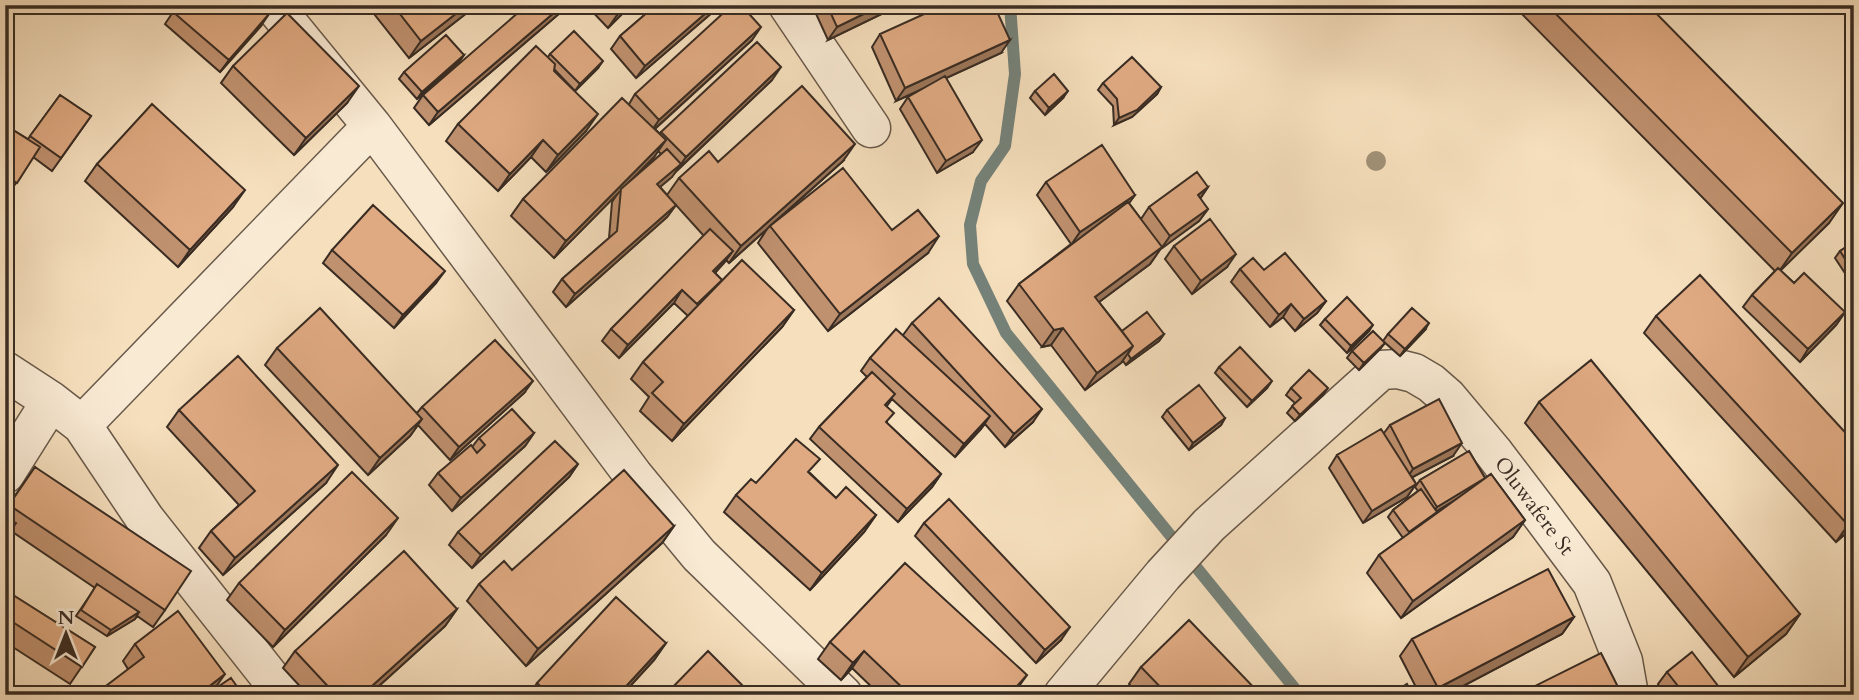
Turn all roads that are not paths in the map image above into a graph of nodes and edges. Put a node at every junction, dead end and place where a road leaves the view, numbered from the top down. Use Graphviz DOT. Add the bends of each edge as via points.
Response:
graph roads {
  1 [pos="273,5"];
  2 [pos="788,5"];
  3 [pos="372,126"];
  4 [pos="871,128"];
  5 [pos="5,372"];
  6 [pos="51,401"];
  7 [pos="82,425"];
  8 [pos="5,474"];
  9 [pos="284,695"];
  10 [pos="843,695"];
  11 [pos="1063,695"];
  12 [pos="1629,695"];
  1 -- 3 [label="street"];
  2 -- 4 [label="street"];
  3 -- 7 [label="street"];
  3 -- 10 [label="street" via="633,475 699,555"];
  5 -- 6 [label="street"];
  6 -- 7 [label="street"];
  6 -- 8 [label="street"];
  7 -- 9 [label="street" via="145,519"];
  11 -- 12 [label="street, Oluwafere St" via="1209,525 1381,370 1398,369 1414,373 1447,397 1592,583 1623,661"];
}
